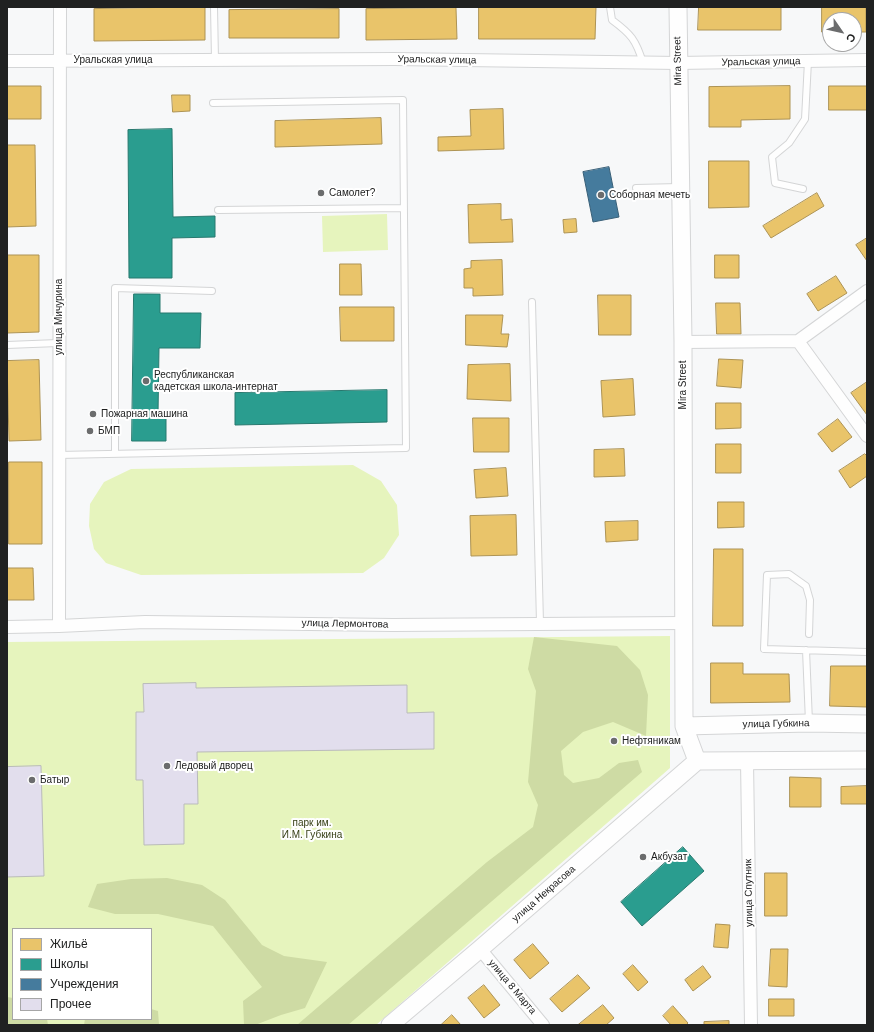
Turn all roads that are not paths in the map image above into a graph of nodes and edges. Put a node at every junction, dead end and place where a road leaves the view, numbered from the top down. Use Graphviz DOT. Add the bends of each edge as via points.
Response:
graph roads {
  1 [pos="60,7"];
  2 [pos="214,7"];
  3 [pos="610,7"];
  4 [pos="678,7"];
  5 [pos="59,60"];
  6 [pos="215,60"];
  7 [pos="867,60"];
  8 [pos="7,61"];
  9 [pos="808,61"];
  10 [pos="643,63"];
  11 [pos="678,64"];
  12 [pos="213,103"];
  13 [pos="681,187"];
  14 [pos="636,188"];
  15 [pos="803,190"];
  16 [pos="404,208"];
  17 [pos="218,210"];
  18 [pos="212,291"];
  19 [pos="867,291"];
  20 [pos="532,302"];
  21 [pos="798,341"];
  22 [pos="684,342"];
  23 [pos="58,343"];
  24 [pos="7,345"];
  25 [pos="867,436"];
  26 [pos="115,454"];
  27 [pos="58,455"];
  28 [pos="540,623"];
  29 [pos="683,623"];
  30 [pos="59,626"];
  31 [pos="7,627"];
  32 [pos="809,634"];
  33 [pos="806,650"];
  34 [pos="867,652"];
  35 [pos="809,723"];
  36 [pos="867,724"];
  37 [pos="684,726"];
  38 [pos="867,760"];
  39 [pos="697,761"];
  40 [pos="747,761"];
  41 [pos="480,949"];
  42 [pos="390,1025"];
  43 [pos="544,1025"];
  44 [pos="752,1025"];
  1 -- 5 [label="street, улица Мичурина"];
  2 -- 6 [label="lane"];
  3 -- 10 [label="lane" via="612,20 629,33"];
  4 -- 11 [label="street, Mira Street"];
  5 -- 6 [label="street, Уральская улица"];
  5 -- 8 [label="street, Уральская улица"];
  5 -- 23 [label="street, улица Мичурина"];
  6 -- 10 [label="street, Уральская улица" via="394,59"];
  7 -- 9 [label="street, Уральская улица"];
  9 -- 11 [label="street, Уральская улица"];
  9 -- 15 [label="lane" via="805,119 789,144 772,157 775,183"];
  10 -- 11 [label="street, Уральская улица"];
  11 -- 13 [label="street, Mira Street"];
  12 -- 16 [label="lane" via="403,100"];
  13 -- 14 [label="lane"];
  13 -- 22 [label="street, Mira Street"];
  16 -- 17 [label="lane"];
  16 -- 26 [label="lane" via="406,448"];
  18 -- 26 [label="lane" via="115,288"];
  19 -- 21 [label="street"];
  20 -- 28 [label="lane"];
  21 -- 22 [label="street"];
  21 -- 25 [label="street"];
  22 -- 29 [label="street, Mira Street"];
  23 -- 24 [label="lane"];
  23 -- 27 [label="street, улица Мичурина"];
  26 -- 27 [label="lane"];
  27 -- 30 [label="street, улица Мичурина"];
  28 -- 29 [label="street, улица Лермонтова"];
  28 -- 30 [label="street, улица Лермонтова" via="393,625 145,622"];
  29 -- 37 [label="street, Mira Street"];
  30 -- 31 [label="street, улица Лермонтова"];
  32 -- 33 [label="lane" via="810,600 806,586 789,574 767,575 764,649"];
  33 -- 34 [label="lane"];
  33 -- 35 [label="lane"];
  35 -- 36 [label="street, улица Губкина"];
  35 -- 37 [label="street, улица Губкина"];
  37 -- 39 [label="street, Mira Street"];
  38 -- 40 [label="street"];
  39 -- 40 [label="street"];
  39 -- 41 [label="street, улица Некрасова"];
  40 -- 44 [label="street, улица Спутник"];
  41 -- 42 [label="street, улица Некрасова"];
  41 -- 43 [label="street, улица 8 Марта"];
}
